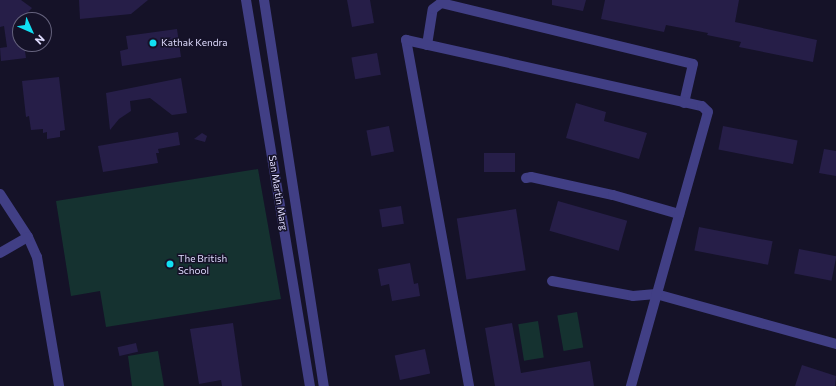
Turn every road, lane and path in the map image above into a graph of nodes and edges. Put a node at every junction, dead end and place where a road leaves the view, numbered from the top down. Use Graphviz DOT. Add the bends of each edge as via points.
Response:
graph roads {
  1 [pos="246,0"];
  2 [pos="264,0"];
  3 [pos="427,45"];
  4 [pos="684,103"];
  5 [pos="526,178"];
  6 [pos="0,194"];
  7 [pos="679,214"];
  8 [pos="28,237"];
  9 [pos="0,253"];
  10 [pos="552,281"];
  11 [pos="656,294"];
  12 [pos="836,344"];
  13 [pos="59,386"];
  14 [pos="310,386"];
  15 [pos="324,386"];
  16 [pos="469,386"];
  17 [pos="631,386"];
  1 -- 14 [label="street, San Martin Marg"];
  2 -- 15 [label="street, San Martin Marg"];
  3 -- 4 [label="street"];
  3 -- 4 [label="street" via="433,9 441,3 693,64"];
  3 -- 16 [label="street" via="406,40"];
  4 -- 7 [label="street" via="702,106 708,114"];
  5 -- 7 [label="street" via="613,195"];
  6 -- 8 [label="street"];
  7 -- 11 [label="street"];
  8 -- 9 [label="street"];
  8 -- 13 [label="street" via="39,269"];
  10 -- 11 [label="street" via="633,296"];
  11 -- 12 [label="street"];
  11 -- 17 [label="street"];
}
